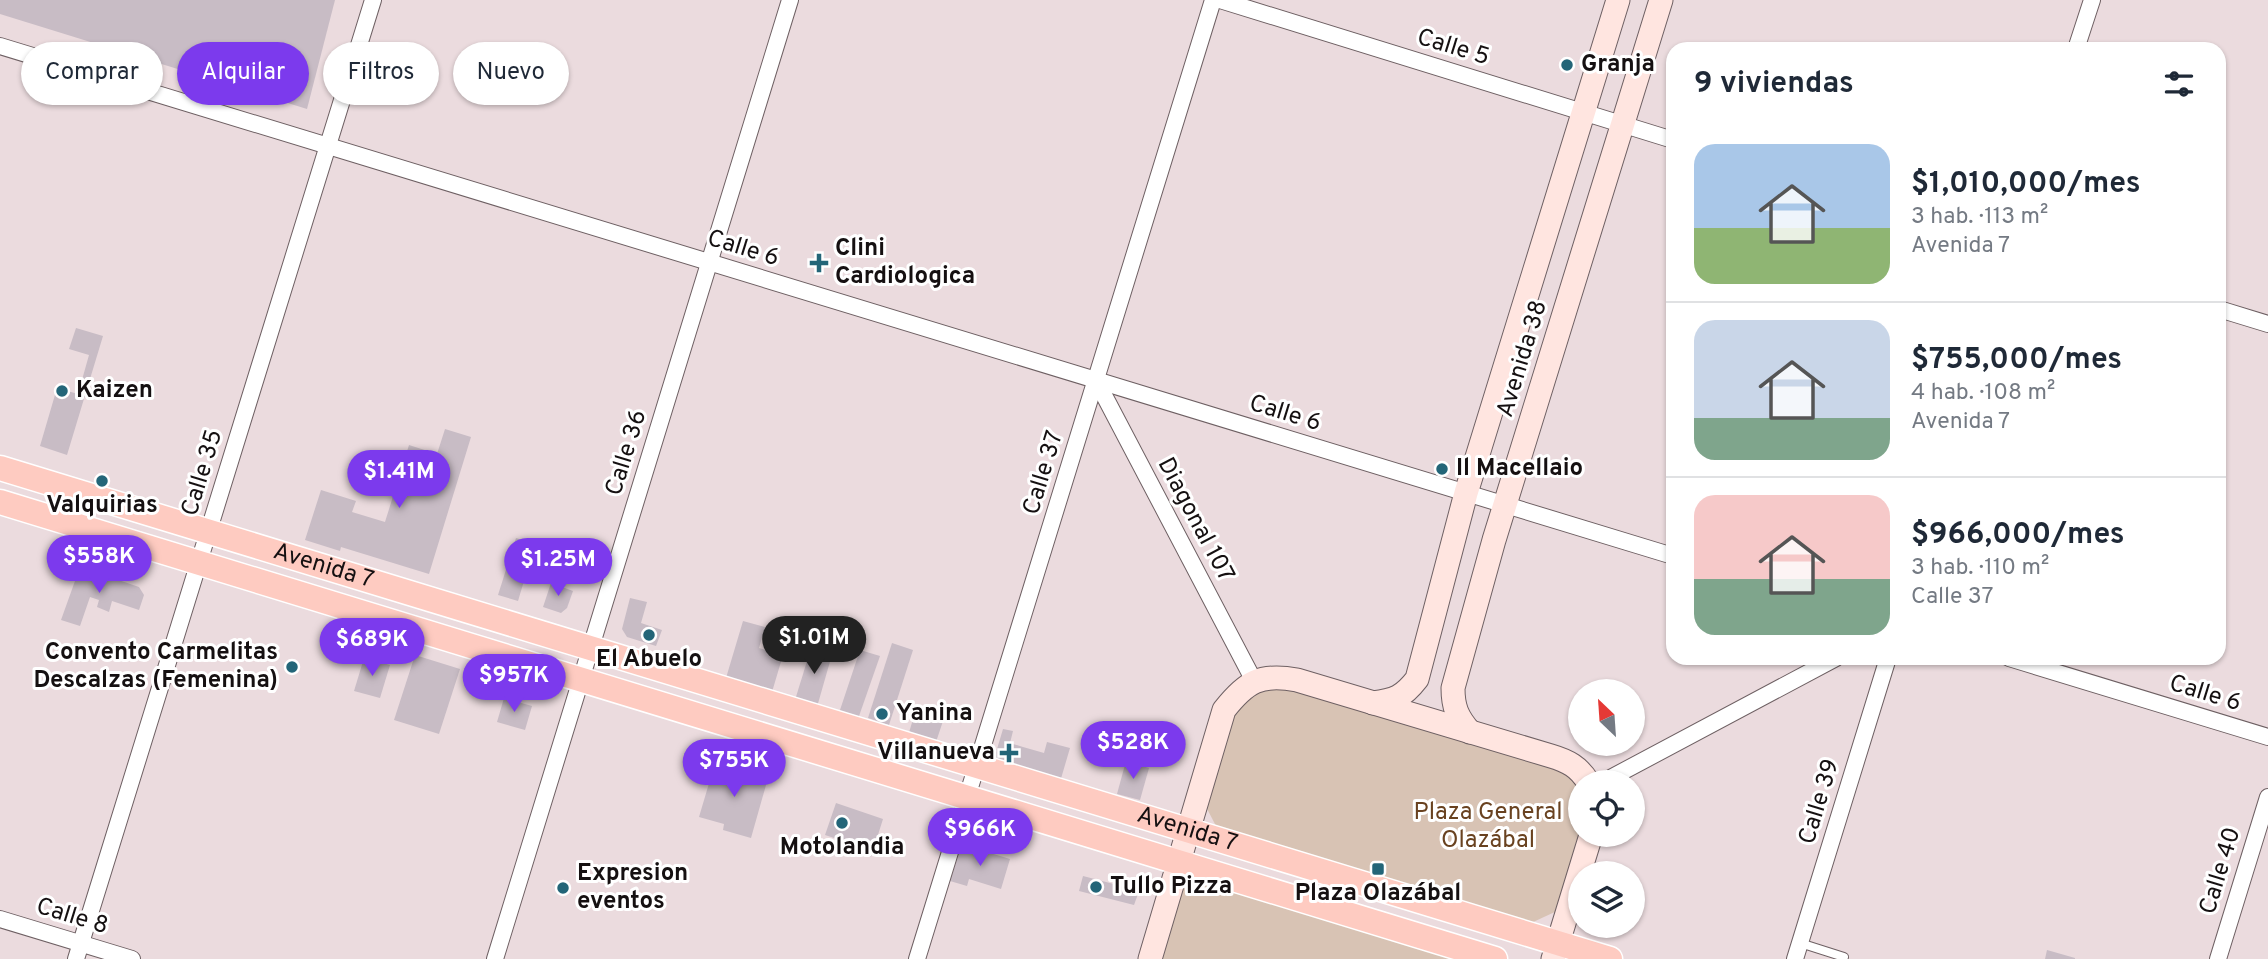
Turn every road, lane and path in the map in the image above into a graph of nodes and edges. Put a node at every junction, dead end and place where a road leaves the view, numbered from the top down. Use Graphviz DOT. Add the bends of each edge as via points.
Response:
graph roads {
  1 [pos="373,0"];
  2 [pos="790,0"];
  3 [pos="1213,0"];
  4 [pos="1220,0"];
  5 [pos="1618,0"];
  6 [pos="1661,0"];
  7 [pos="2092,0"];
  8 [pos="2079,42"];
  9 [pos="0,47"];
  10 [pos="1583,112"];
  11 [pos="1623,125"];
  12 [pos="1666,138"];
  13 [pos="328,146"];
  14 [pos="709,262"];
  15 [pos="2226,311"];
  16 [pos="2268,324"];
  17 [pos="1096,380"];
  18 [pos="0,468"];
  19 [pos="1466,493"];
  20 [pos="0,502"];
  21 [pos="1505,505"];
  22 [pos="209,532"];
  23 [pos="1666,554"];
  24 [pos="199,562"];
  25 [pos="591,648"];
  26 [pos="1823,665"];
  27 [pos="1886,665"];
  28 [pos="2032,665"];
  29 [pos="581,680"];
  30 [pos="1254,681"];
  31 [pos="1373,703"];
  32 [pos="1470,732"];
  33 [pos="2268,737"];
  34 [pos="977,766"];
  35 [pos="1579,770"];
  36 [pos="1626,770"];
  37 [pos="2268,797"];
  38 [pos="967,798"];
  39 [pos="1188,831"];
  40 [pos="1587,847"];
  41 [pos="1179,862"];
  42 [pos="0,919"];
  43 [pos="1800,943"];
  44 [pos="79,951"];
  45 [pos="1555,951"];
  46 [pos="132,959"];
  47 [pos="495,959"];
  48 [pos="917,959"];
  49 [pos="1150,959"];
  50 [pos="1495,959"];
  51 [pos="1610,959"];
  52 [pos="1795,959"];
  53 [pos="1843,959"];
  54 [pos="2218,959"];
  1 -- 13 [label="street, Calle 35"];
  2 -- 14 [label="street, Calle 36"];
  3 -- 17 [label="street, Calle 37"];
  4 -- 10 [label="street, Calle 5"];
  5 -- 10 [label="main road, Avenida 38"];
  6 -- 11 [label="main road, Avenida 38"];
  7 -- 8 [label="street"];
  9 -- 13 [label="street, Calle 6"];
  10 -- 11 [label="street, Calle 5"];
  10 -- 19 [label="main road, Avenida 38"];
  11 -- 12 [label="street, Calle 5"];
  11 -- 21 [label="main road, Avenida 38"];
  13 -- 14 [label="street, Calle 6"];
  13 -- 22 [label="street, Calle 35"];
  14 -- 17 [label="street, Calle 6"];
  14 -- 25 [label="street, Calle 36"];
  15 -- 16 [label="street"];
  17 -- 19 [label="street, Calle 6"];
  17 -- 30 [label="street, Diagonal 107"];
  17 -- 34 [label="street, Calle 37"];
  18 -- 22 [label="main road, Avenida 7"];
  19 -- 21 [label="street, Calle 6"];
  19 -- 31 [label="main road, Avenida 38" via="1417,679 1407,692"];
  20 -- 24 [label="main road, Avenida 7"];
  21 -- 23 [label="street, Calle 6"];
  21 -- 32 [label="main road, Avenida 38" via="1453,688 1453,705"];
  22 -- 24 [label="street, Calle 35"];
  22 -- 25 [label="main road, Avenida 7"];
  24 -- 29 [label="main road, Avenida 7"];
  24 -- 44 [label="street, Calle 35"];
  25 -- 29 [label="street, Calle 36"];
  25 -- 34 [label="main road, Avenida 7"];
  26 -- 36 [label="street"];
  27 -- 43 [label="street, Calle 39"];
  28 -- 33 [label="street, Calle 6"];
  29 -- 38 [label="main road, Avenida 7"];
  29 -- 47 [label="street, Calle 36"];
  30 -- 31 [label="main road" via="1276,676"];
  30 -- 39 [label="main road" via="1224,710"];
  31 -- 32 [label="main road"];
  32 -- 35 [label="main road" via="1568,761"];
  34 -- 38 [label="street, Calle 37"];
  34 -- 39 [label="main road, Avenida 7"];
  37 -- 54 [label="street, Calle 40"];
  38 -- 41 [label="main road, Avenida 7"];
  38 -- 48 [label="street, Calle 37"];
  39 -- 41 [label="main road"];
  39 -- 45 [label="main road, Avenida 7"];
  40 -- 45 [label="main road"];
  41 -- 49 [label="main road"];
  41 -- 50 [label="main road, Avenida 7"];
  42 -- 44 [label="street, Calle 8"];
  43 -- 52 [label="street, Calle 39"];
  43 -- 53 [label="lane"];
  44 -- 46 [label="street, Calle 8"];
  45 -- 51 [label="main road, Avenida 7"];
}
